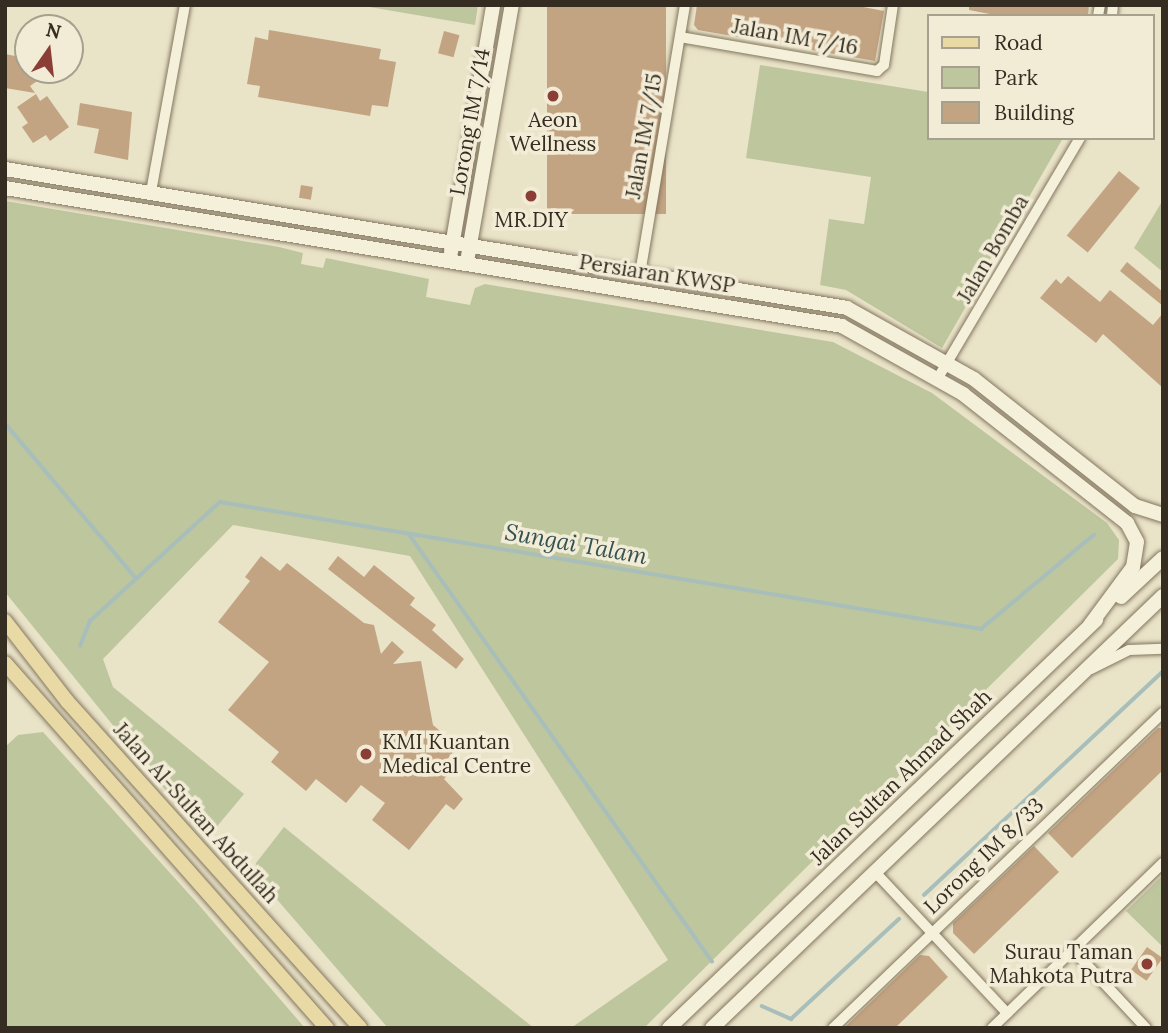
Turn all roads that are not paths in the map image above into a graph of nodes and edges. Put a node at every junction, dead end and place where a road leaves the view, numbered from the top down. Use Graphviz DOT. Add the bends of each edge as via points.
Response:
graph roads {
  1 [pos="185,5"];
  2 [pos="493,5"];
  3 [pos="512,5"];
  4 [pos="685,5"];
  5 [pos="893,5"];
  6 [pos="680,37"];
  7 [pos="1079,140"];
  8 [pos="5,169"];
  9 [pos="5,188"];
  10 [pos="151,192"];
  11 [pos="170,195"];
  12 [pos="167,214"];
  13 [pos="453,244"];
  14 [pos="470,247"];
  15 [pos="449,261"];
  16 [pos="467,264"];
  17 [pos="622,271"];
  18 [pos="640,274"];
  19 [pos="619,290"];
  20 [pos="948,363"];
  21 [pos="938,378"];
  22 [pos="1163,514"];
  23 [pos="1163,558"];
  24 [pos="1163,596"];
  25 [pos="5,621"];
  26 [pos="1090,625"];
  27 [pos="1163,649"];
  28 [pos="5,663"];
  29 [pos="1087,671"];
  30 [pos="1163,713"];
  31 [pos="1163,863"];
  32 [pos="876,873"];
  33 [pos="932,932"];
  34 [pos="1073,950"];
  35 [pos="1007,1013"];
  36 [pos="327,1028"];
  37 [pos="360,1028"];
  38 [pos="669,1028"];
  39 [pos="712,1028"];
  40 [pos="833,1028"];
  41 [pos="992,1028"];
  42 [pos="1146,1028"];
  1 -- 10 [label="street"];
  2 -- 13 [label="street, Lorong IM 7/14"];
  3 -- 14 [label="street, Lorong IM 7/14"];
  4 -- 6 [label="street, Jalan IM 7/15"];
  5 -- 6 [label="street, Jalan IM 7/16" via="884,65 877,71"];
  6 -- 18 [label="street, Jalan IM 7/15"];
  7 -- 20 [label="street, Jalan Bomba"];
  8 -- 10 [label="street, Persiaran KWSP"];
  9 -- 12 [label="street, Persiaran KWSP"];
  10 -- 11 [label="street, Persiaran KWSP"];
  11 -- 12 [label="street"];
  11 -- 13 [label="street, Persiaran KWSP"];
  12 -- 15 [label="street, Persiaran KWSP"];
  13 -- 14 [label="street, Persiaran KWSP"];
  13 -- 15 [label="street, Lorong IM 7/14"];
  14 -- 16 [label="street, Lorong IM 7/14"];
  14 -- 17 [label="street, Persiaran KWSP"];
  15 -- 16 [label="street, Persiaran KWSP"];
  16 -- 19 [label="street, Persiaran KWSP"];
  17 -- 18 [label="street, Persiaran KWSP"];
  17 -- 19 [label="street"];
  18 -- 20 [label="street, Persiaran KWSP" via="847,309"];
  19 -- 21 [label="street, Persiaran KWSP" via="842,326"];
  20 -- 21 [label="street, Jalan Bomba"];
  20 -- 22 [label="street, Persiaran KWSP" via="1135,506"];
  21 -- 26 [label="street, Persiaran KWSP" via="1132,529 1137,542 1133,567"];
  23 -- 26 [label="street, Jalan Sultan Ahmad Shah"];
  24 -- 29 [label="street"];
  25 -- 37 [label="main road, Jalan Al-Sultan Abdullah" via="67,701"];
  26 -- 38 [label="street, Jalan Sultan Ahmad Shah"];
  27 -- 29 [label="street" via="1129,650"];
  28 -- 36 [label="main road"];
  29 -- 32 [label="street"];
  30 -- 33 [label="street, Lorong IM 8/33"];
  31 -- 34 [label="street"];
  32 -- 33 [label="street"];
  32 -- 39 [label="street"];
  33 -- 35 [label="street"];
  33 -- 40 [label="street, Lorong IM 8/33"];
  34 -- 35 [label="street"];
  34 -- 42 [label="street"];
  35 -- 41 [label="street"];
}
